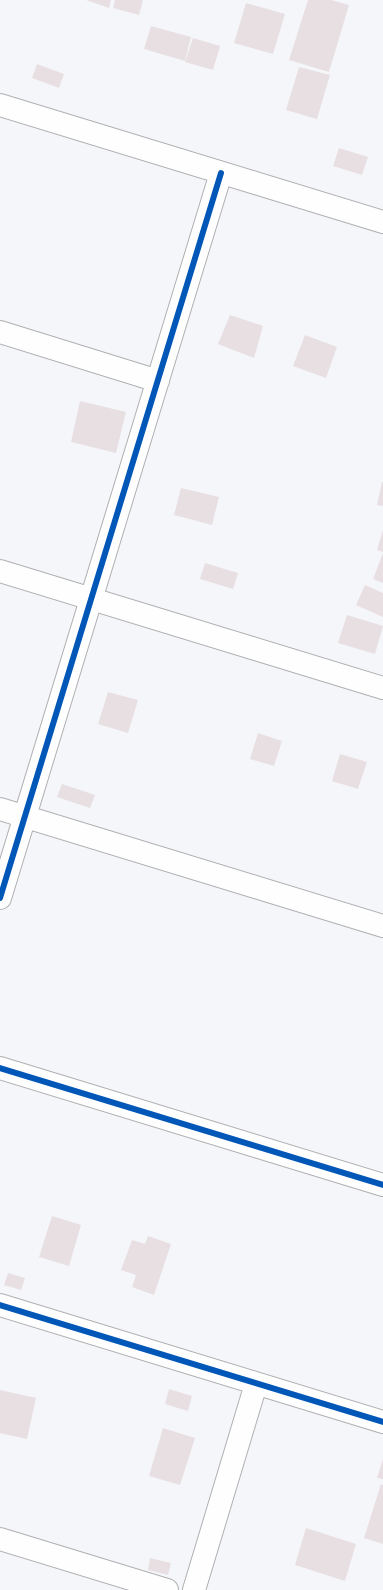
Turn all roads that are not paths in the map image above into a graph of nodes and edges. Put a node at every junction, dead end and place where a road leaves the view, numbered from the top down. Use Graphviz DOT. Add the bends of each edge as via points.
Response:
graph roads {
  1 [pos="0,105"];
  2 [pos="221,172"];
  3 [pos="383,222"];
  4 [pos="0,332"];
  5 [pos="158,381"];
  6 [pos="0,571"];
  7 [pos="91,599"];
  8 [pos="383,688"];
  9 [pos="0,809"];
  10 [pos="25,817"];
  11 [pos="0,898"];
  12 [pos="383,926"];
  13 [pos="0,1068"];
  14 [pos="383,1185"];
  15 [pos="0,1305"];
  16 [pos="256,1384"];
  17 [pos="383,1422"];
  18 [pos="0,1539"];
  19 [pos="167,1590"];
  20 [pos="194,1590"];
  1 -- 2 [label="street"];
  2 -- 3 [label="street"];
  2 -- 5 [label="street"];
  4 -- 5 [label="street"];
  5 -- 7 [label="street"];
  6 -- 7 [label="street"];
  7 -- 8 [label="street"];
  7 -- 10 [label="street"];
  9 -- 10 [label="street"];
  10 -- 11 [label="street"];
  10 -- 12 [label="street"];
  13 -- 14 [label="street"];
  15 -- 16 [label="street"];
  16 -- 17 [label="street"];
  16 -- 20 [label="street"];
  18 -- 19 [label="street"];
}
